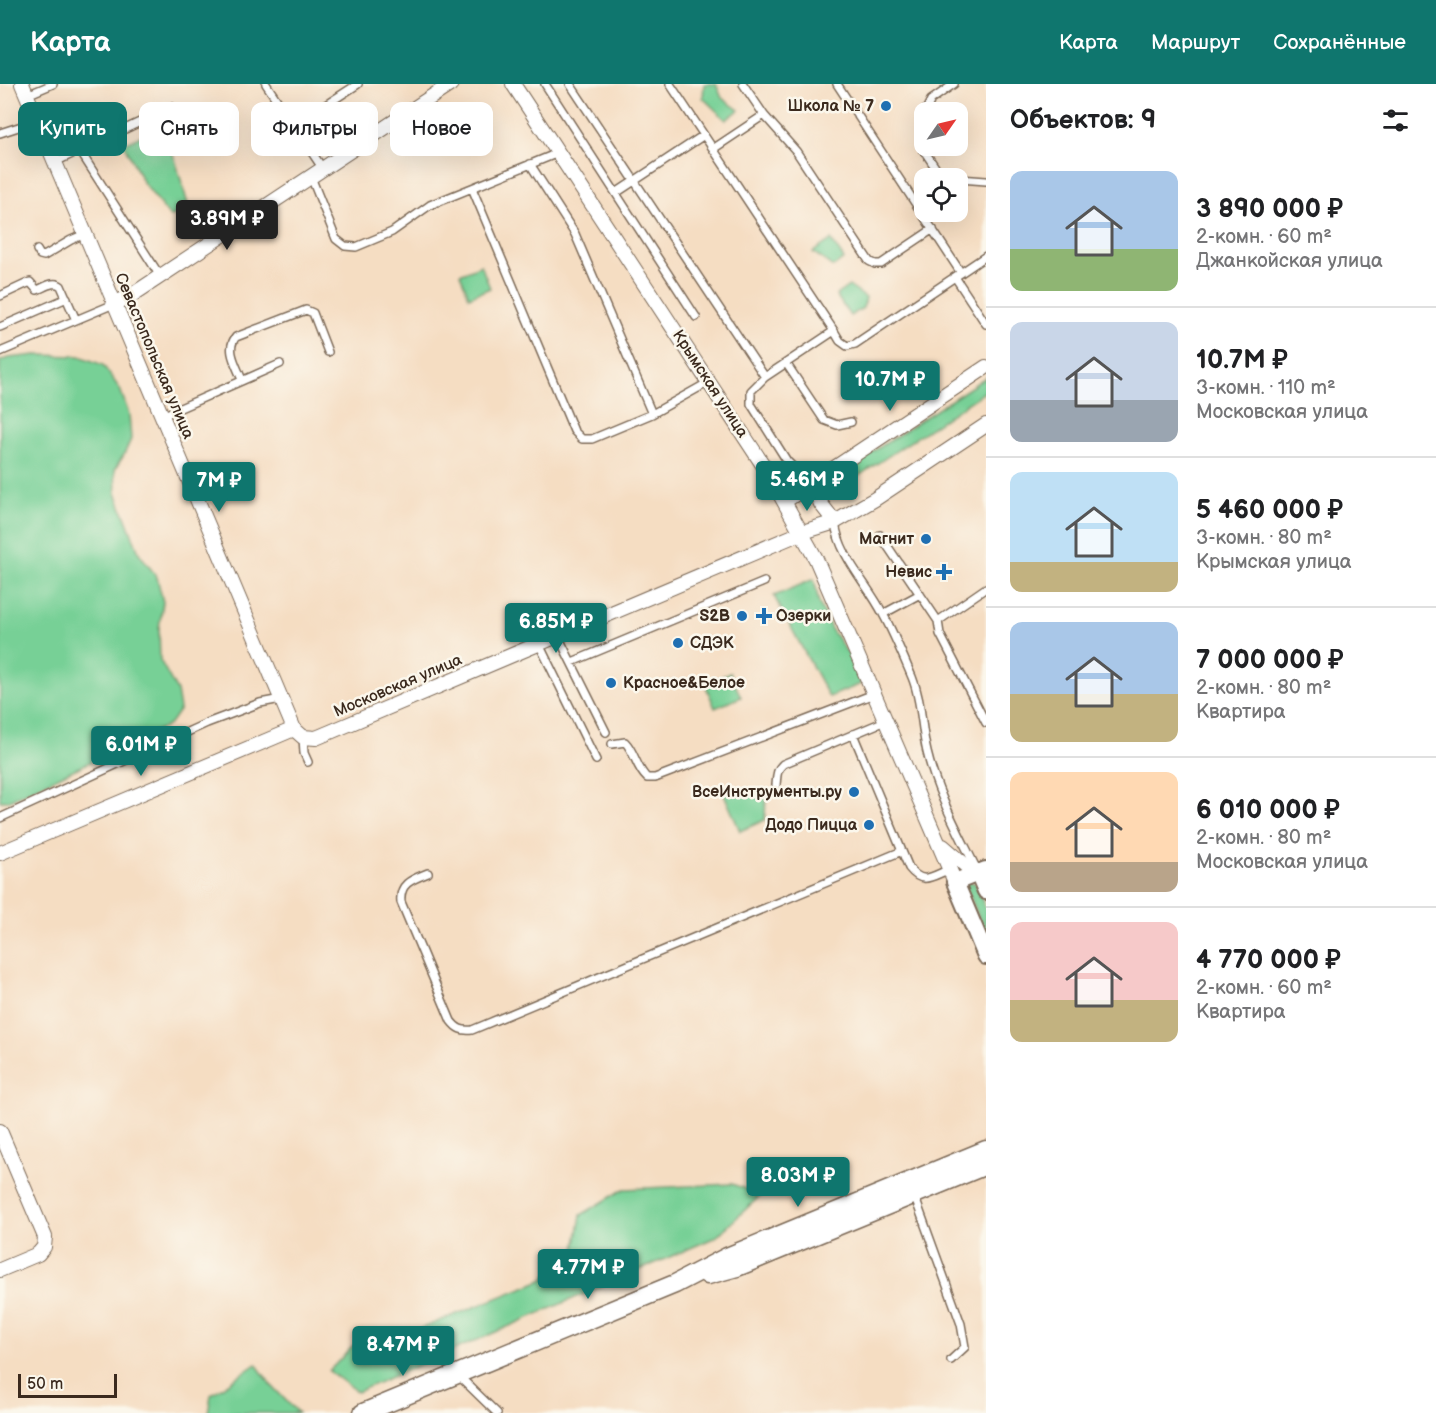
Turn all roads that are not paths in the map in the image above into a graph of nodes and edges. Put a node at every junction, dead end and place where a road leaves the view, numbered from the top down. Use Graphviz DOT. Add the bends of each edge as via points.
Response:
graph roads {
  1 [pos="53,84"];
  2 [pos="266,84"];
  3 [pos="358,84"];
  4 [pos="451,84"];
  5 [pos="513,84"];
  6 [pos="545,84"];
  7 [pos="570,84"];
  8 [pos="670,84"];
  9 [pos="743,84"];
  10 [pos="837,84"];
  11 [pos="954,84"];
  12 [pos="24,90"];
  13 [pos="278,102"];
  14 [pos="330,102"];
  15 [pos="930,102"];
  16 [pos="764,115"];
  17 [pos="18,125"];
  18 [pos="1,130"];
  19 [pos="704,135"];
  20 [pos="713,149"];
  21 [pos="558,153"];
  22 [pos="53,156"];
  23 [pos="69,156"];
  24 [pos="83,156"];
  25 [pos="314,156"];
  26 [pos="928,156"];
  27 [pos="55,162"];
  28 [pos="530,164"];
  29 [pos="323,169"];
  30 [pos="310,177"];
  31 [pos="634,181"];
  32 [pos="986,181"];
  33 [pos="472,188"];
  34 [pos="616,193"];
  35 [pos="933,229"];
  36 [pos="85,234"];
  37 [pos="38,250"];
  38 [pos="986,256"];
  39 [pos="958,275"];
  40 [pos="160,276"];
  41 [pos="0,296"];
  42 [pos="67,298"];
  43 [pos="114,304"];
  44 [pos="696,317"];
  45 [pos="76,320"];
  46 [pos="986,324"];
  47 [pos="0,327"];
  48 [pos="834,331"];
  49 [pos="0,352"];
  50 [pos="328,352"];
  51 [pos="786,363"];
  52 [pos="280,364"];
  53 [pos="986,367"];
  54 [pos="765,377"];
  55 [pos="242,380"];
  56 [pos="709,382"];
  57 [pos="652,414"];
  58 [pos="162,416"];
  59 [pos="851,422"];
  60 [pos="986,425"];
  61 [pos="812,483"];
  62 [pos="785,501"];
  63 [pos="836,522"];
  64 [pos="802,532"];
  65 [pos="880,536"];
  66 [pos="764,582"];
  67 [pos="986,588"];
  68 [pos="920,594"];
  69 [pos="883,614"];
  70 [pos="938,621"];
  71 [pos="558,636"];
  72 [pos="539,644"];
  73 [pos="572,662"];
  74 [pos="874,694"];
  75 [pos="281,699"];
  76 [pos="984,718"];
  77 [pos="885,721"];
  78 [pos="606,732"];
  79 [pos="299,733"];
  80 [pos="853,734"];
  81 [pos="612,744"];
  82 [pos="596,760"];
  83 [pos="308,762"];
  84 [pos="776,785"];
  85 [pos="0,818"];
  86 [pos="933,832"];
  87 [pos="902,851"];
  88 [pos="0,853"];
  89 [pos="982,871"];
  90 [pos="428,873"];
  91 [pos="952,875"];
  92 [pos="986,891"];
  93 [pos="986,956"];
  94 [pos="0,1131"];
  95 [pos="986,1143"];
  96 [pos="986,1150"];
  97 [pos="957,1163"];
  98 [pos="986,1165"];
  99 [pos="914,1195"];
  100 [pos="0,1270"];
  101 [pos="675,1284"];
  102 [pos="951,1360"];
  103 [pos="457,1374"];
  104 [pos="363,1413"];
  105 [pos="497,1413"];
  1 -- 12 [label="lane"];
  2 -- 13 [label="lane"];
  3 -- 14 [label="lane"];
  4 -- 29 [label="street"];
  5 -- 21 [label="street, Крымская улица"];
  6 -- 34 [label="lane"];
  7 -- 31 [label="lane"];
  8 -- 19 [label="lane"];
  9 -- 16 [label="lane"];
  10 -- 35 [label="lane"];
  11 -- 15 [label="lane"];
  16 -- 20 [label="lane"];
  16 -- 35 [label="lane" via="796,151 869,261 881,264"];
  17 -- 18 [label="lane"];
  19 -- 20 [label="lane"];
  19 -- 31 [label="lane"];
  20 -- 48 [label="lane"];
  21 -- 28 [label="lane"];
  21 -- 56 [label="street, Крымская улица"];
  22 -- 27 [label="street, Севастопольская улица"];
  23 -- 27 [label="lane"];
  24 -- 40 [label="lane"];
  25 -- 29 [label="lane"];
  26 -- 32 [label="lane" via="947,178"];
  27 -- 36 [label="street, Севастопольская улица"];
  28 -- 33 [label="lane"];
  28 -- 57 [label="lane" via="575,234"];
  29 -- 30 [label="street"];
  30 -- 33 [label="lane" via="336,239 356,248 392,232 430,205"];
  30 -- 40 [label="street"];
  31 -- 34 [label="lane"];
  31 -- 54 [label="lane"];
  33 -- 57 [label="lane" via="574,431 582,439 592,439"];
  34 -- 44 [label="lane"];
  35 -- 39 [label="lane"];
  36 -- 37 [label="lane" via="44,256"];
  36 -- 43 [label="street, Севастопольская улица"];
  38 -- 39 [label="lane"];
  39 -- 46 [label="lane"];
  39 -- 48 [label="lane" via="855,344 847,346"];
  40 -- 43 [label="street"];
  41 -- 42 [label="lane" via="30,282 37,290 58,283"];
  42 -- 45 [label="lane"];
  42 -- 47 [label="lane"];
  43 -- 45 [label="lane"];
  43 -- 58 [label="street, Севастопольская улица"];
  45 -- 49 [label="lane"];
  48 -- 51 [label="lane"];
  50 -- 55 [label="lane" via="313,313 306,310 236,337 231,350"];
  51 -- 54 [label="lane"];
  51 -- 59 [label="lane" via="824,420 837,425"];
  52 -- 55 [label="lane"];
  53 -- 61 [label="street"];
  54 -- 61 [label="lane" via="751,391 751,404 787,461"];
  55 -- 58 [label="lane"];
  56 -- 57 [label="lane"];
  56 -- 62 [label="street, Крымская улица"];
  58 -- 75 [label="street, Севастопольская улица"];
  60 -- 63 [label="street"];
  61 -- 62 [label="street"];
  61 -- 63 [label="street" via="821,504"];
  62 -- 64 [label="street, Крымская улица"];
  63 -- 64 [label="street, Московская улица"];
  63 -- 69 [label="lane" via="842,547"];
  64 -- 71 [label="street, Московская улица"];
  64 -- 74 [label="street, Крымская улица"];
  65 -- 68 [label="lane"];
  66 -- 73 [label="lane"];
  67 -- 70 [label="lane"];
  68 -- 69 [label="lane"];
  68 -- 70 [label="lane"];
  69 -- 89 [label="lane" via="913,679 927,752 942,799"];
  70 -- 76 [label="lane" via="939,634"];
  71 -- 72 [label="street, Московская улица"];
  71 -- 73 [label="lane"];
  72 -- 79 [label="street, Московская улица" via="316,738"];
  72 -- 82 [label="lane"];
  73 -- 78 [label="lane"];
  74 -- 77 [label="street, Крымская улица"];
  74 -- 81 [label="lane" via="655,778 640,773 625,742"];
  75 -- 79 [label="street, Севастопольская улица"];
  75 -- 85 [label="lane" via="207,723"];
  77 -- 80 [label="lane"];
  77 -- 86 [label="street, Крымская улица"];
  79 -- 83 [label="lane"];
  79 -- 88 [label="street, Московская улица"];
  80 -- 84 [label="lane" via="783,764"];
  80 -- 87 [label="lane"];
  86 -- 89 [label="street, Крымская улица" via="952,856"];
  86 -- 91 [label="street, Крымская улица"];
  87 -- 90 [label="lane" via="464,1031 451,1021 401,902 403,886"];
  87 -- 91 [label="lane" via="916,877 924,880"];
  89 -- 91 [label="street"];
  89 -- 92 [label="street"];
  91 -- 93 [label="street, Крымская улица"];
  94 -- 100 [label="street" via="45,1237 38,1254"];
  95 -- 97 [label="main road"];
  96 -- 97 [label="main road"];
  97 -- 101 [label="main road" via="728,1257"];
  98 -- 99 [label="main road"];
  99 -- 101 [label="main road" via="737,1267"];
  99 -- 102 [label="lane" via="961,1324 965,1347"];
  101 -- 103 [label="main road"];
  103 -- 104 [label="main road"];
  103 -- 105 [label="lane"];
}
